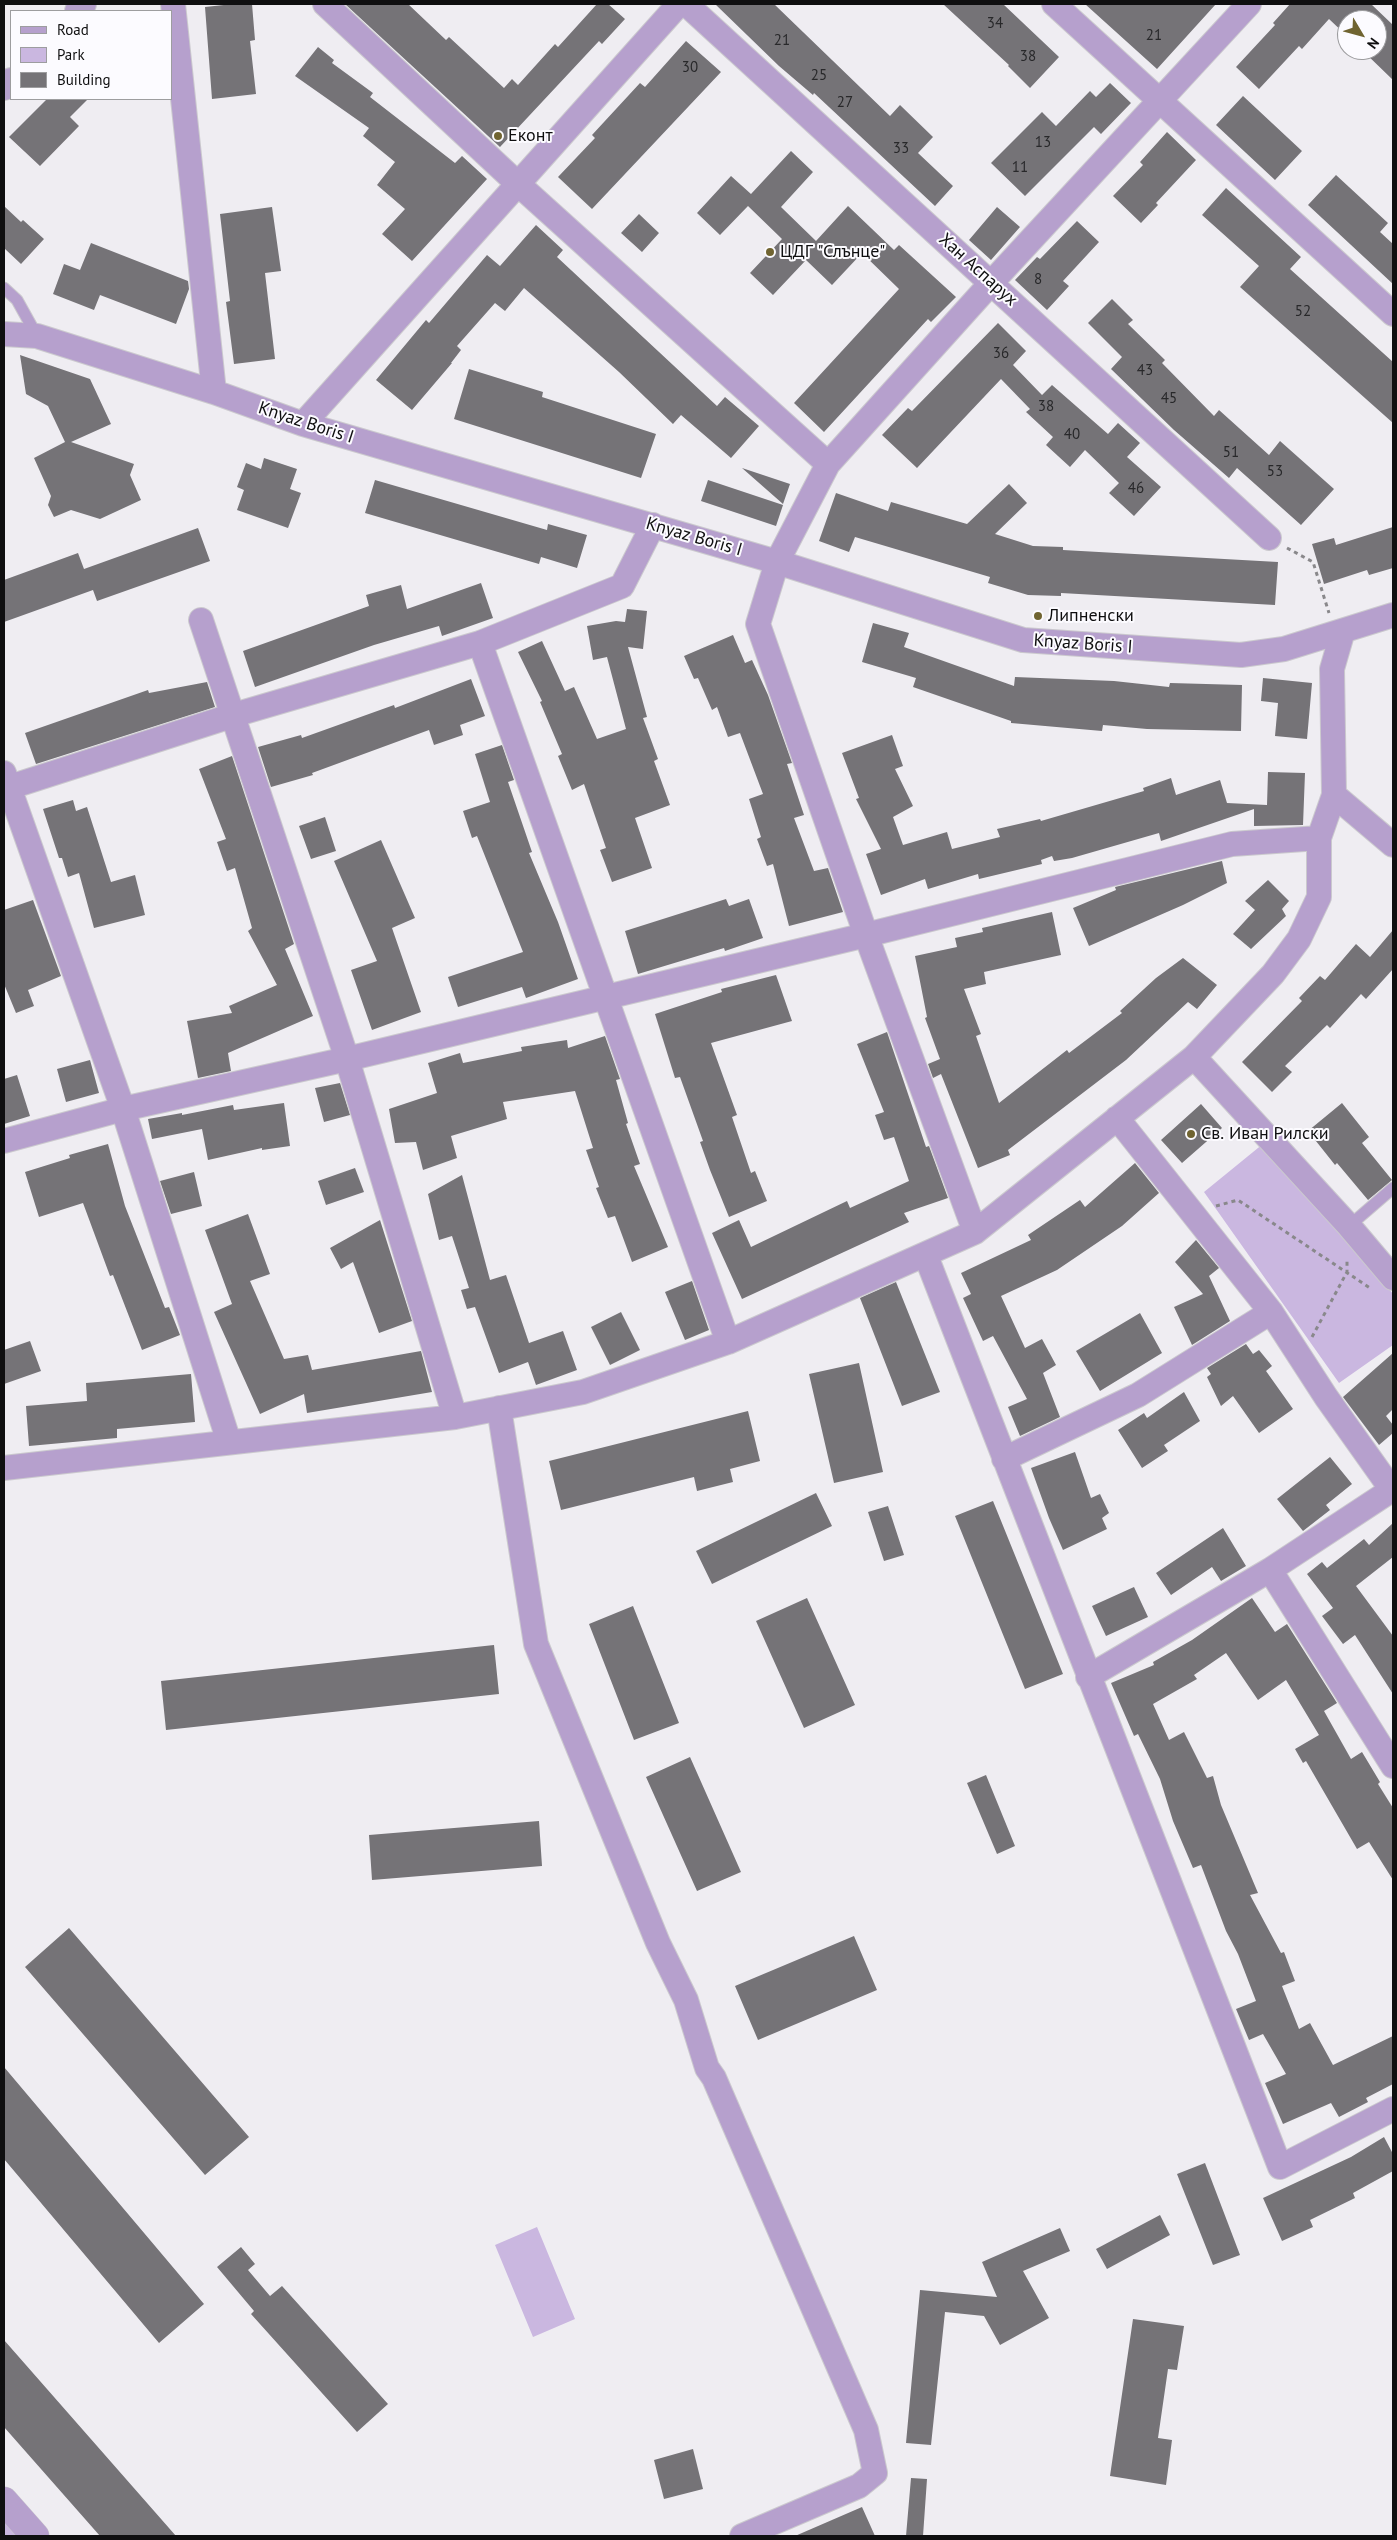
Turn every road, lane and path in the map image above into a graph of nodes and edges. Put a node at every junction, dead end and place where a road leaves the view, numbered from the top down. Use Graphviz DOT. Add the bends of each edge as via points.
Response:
graph roads {
  1 [pos="173,4"];
  2 [pos="324,4"];
  3 [pos="679,4"];
  4 [pos="686,4"];
  5 [pos="1054,4"];
  6 [pos="1249,4"];
  7 [pos="1158,101"];
  8 [pos="518,184"];
  9 [pos="992,282"];
  10 [pos="4,288"];
  11 [pos="1393,314"];
  12 [pos="4,334"];
  13 [pos="37,336"];
  14 [pos="214,392"];
  15 [pos="303,424"];
  16 [pos="828,464"];
  17 [pos="653,525"];
  18 [pos="1269,538"];
  19 [pos="777,562"];
  20 [pos="1393,616"];
  21 [pos="201,620"];
  22 [pos="1339,632"];
  23 [pos="480,643"];
  24 [pos="234,715"];
  25 [pos="5,782"];
  26 [pos="1334,795"];
  27 [pos="1319,838"];
  28 [pos="1393,845"];
  29 [pos="866,935"];
  30 [pos="607,996"];
  31 [pos="1194,1057"];
  32 [pos="347,1058"];
  33 [pos="123,1109"];
  34 [pos="1117,1118"];
  35 [pos="4,1141"];
  36 [pos="1393,1188"];
  37 [pos="1191,1212"];
  38 [pos="1349,1226"];
  39 [pos="975,1232"];
  40 [pos="926,1256"];
  41 [pos="1347,1272"];
  42 [pos="1386,1286"];
  43 [pos="1272,1312"];
  44 [pos="728,1342"];
  45 [pos="1301,1358"];
  46 [pos="499,1408"];
  47 [pos="455,1417"];
  48 [pos="230,1442"];
  49 [pos="1004,1459"];
  50 [pos="4,1468"];
  51 [pos="1392,1489"];
  52 [pos="1270,1570"];
  53 [pos="1088,1676"];
  54 [pos="1393,1766"];
  55 [pos="1393,2109"];
  56 [pos="4,2501"];
  57 [pos="35,2536"];
  58 [pos="742,2536"];
  1 -- 14 [label="street"];
  2 -- 8 [label="street"];
  3 -- 8 [label="street"];
  4 -- 9 [label="street, Хан Аспарух"];
  5 -- 7 [label="street"];
  6 -- 7 [label="street"];
  7 -- 9 [label="street"];
  7 -- 11 [label="street"];
  8 -- 15 [label="street"];
  8 -- 16 [label="street"];
  9 -- 16 [label="street"];
  9 -- 18 [label="street, Хан Аспарух"];
  10 -- 13 [label="lane" via="17,300"];
  12 -- 13 [label="street, Knyaz Boris I"];
  13 -- 14 [label="street, Knyaz Boris I"];
  14 -- 15 [label="street, Knyaz Boris I"];
  15 -- 17 [label="street, Knyaz Boris I"];
  16 -- 19 [label="street"];
  17 -- 19 [label="street, Knyaz Boris I"];
  17 -- 23 [label="street" via="622,586"];
  18 -- 22 [label="path" via="1313,562"];
  19 -- 22 [label="street, Knyaz Boris I" via="1022,640 1241,655 1284,649"];
  19 -- 29 [label="street" via="758,624"];
  20 -- 22 [label="street, Knyaz Boris I"];
  21 -- 24 [label="street"];
  22 -- 26 [label="street" via="1332,669"];
  23 -- 24 [label="street"];
  23 -- 30 [label="street"];
  24 -- 25 [label="street"];
  24 -- 32 [label="street"];
  25 -- 33 [label="street"];
  26 -- 27 [label="street"];
  26 -- 28 [label="street"];
  27 -- 29 [label="street" via="1232,844"];
  27 -- 31 [label="street" via="1319,897 1299,939 1273,974"];
  29 -- 30 [label="street"];
  29 -- 39 [label="street"];
  30 -- 32 [label="street"];
  30 -- 44 [label="street"];
  31 -- 34 [label="street"];
  31 -- 38 [label="street"];
  32 -- 33 [label="street"];
  32 -- 47 [label="street"];
  33 -- 35 [label="street"];
  33 -- 48 [label="street"];
  34 -- 37 [label="street"];
  34 -- 39 [label="street"];
  36 -- 38 [label="lane"];
  37 -- 41 [label="path" via="1238,1200"];
  37 -- 43 [label="street"];
  38 -- 41 [label="path"];
  38 -- 42 [label="street"];
  39 -- 40 [label="street"];
  40 -- 44 [label="street"];
  40 -- 49 [label="street"];
  41 -- 42 [label="path"];
  41 -- 45 [label="path"];
  43 -- 45 [label="street"];
  43 -- 49 [label="street" via="1138,1395"];
  44 -- 46 [label="street" via="583,1392"];
  45 -- 51 [label="street"];
  46 -- 47 [label="street"];
  46 -- 58 [label="street" via="536,1644 658,1943 686,2000 707,2068 866,2430 876,2473 859,2486"];
  47 -- 48 [label="street"];
  48 -- 50 [label="street"];
  49 -- 53 [label="street"];
  51 -- 52 [label="street"];
  52 -- 53 [label="street"];
  52 -- 54 [label="street"];
  53 -- 55 [label="street" via="1280,2167"];
  56 -- 57 [label="street"];
}
